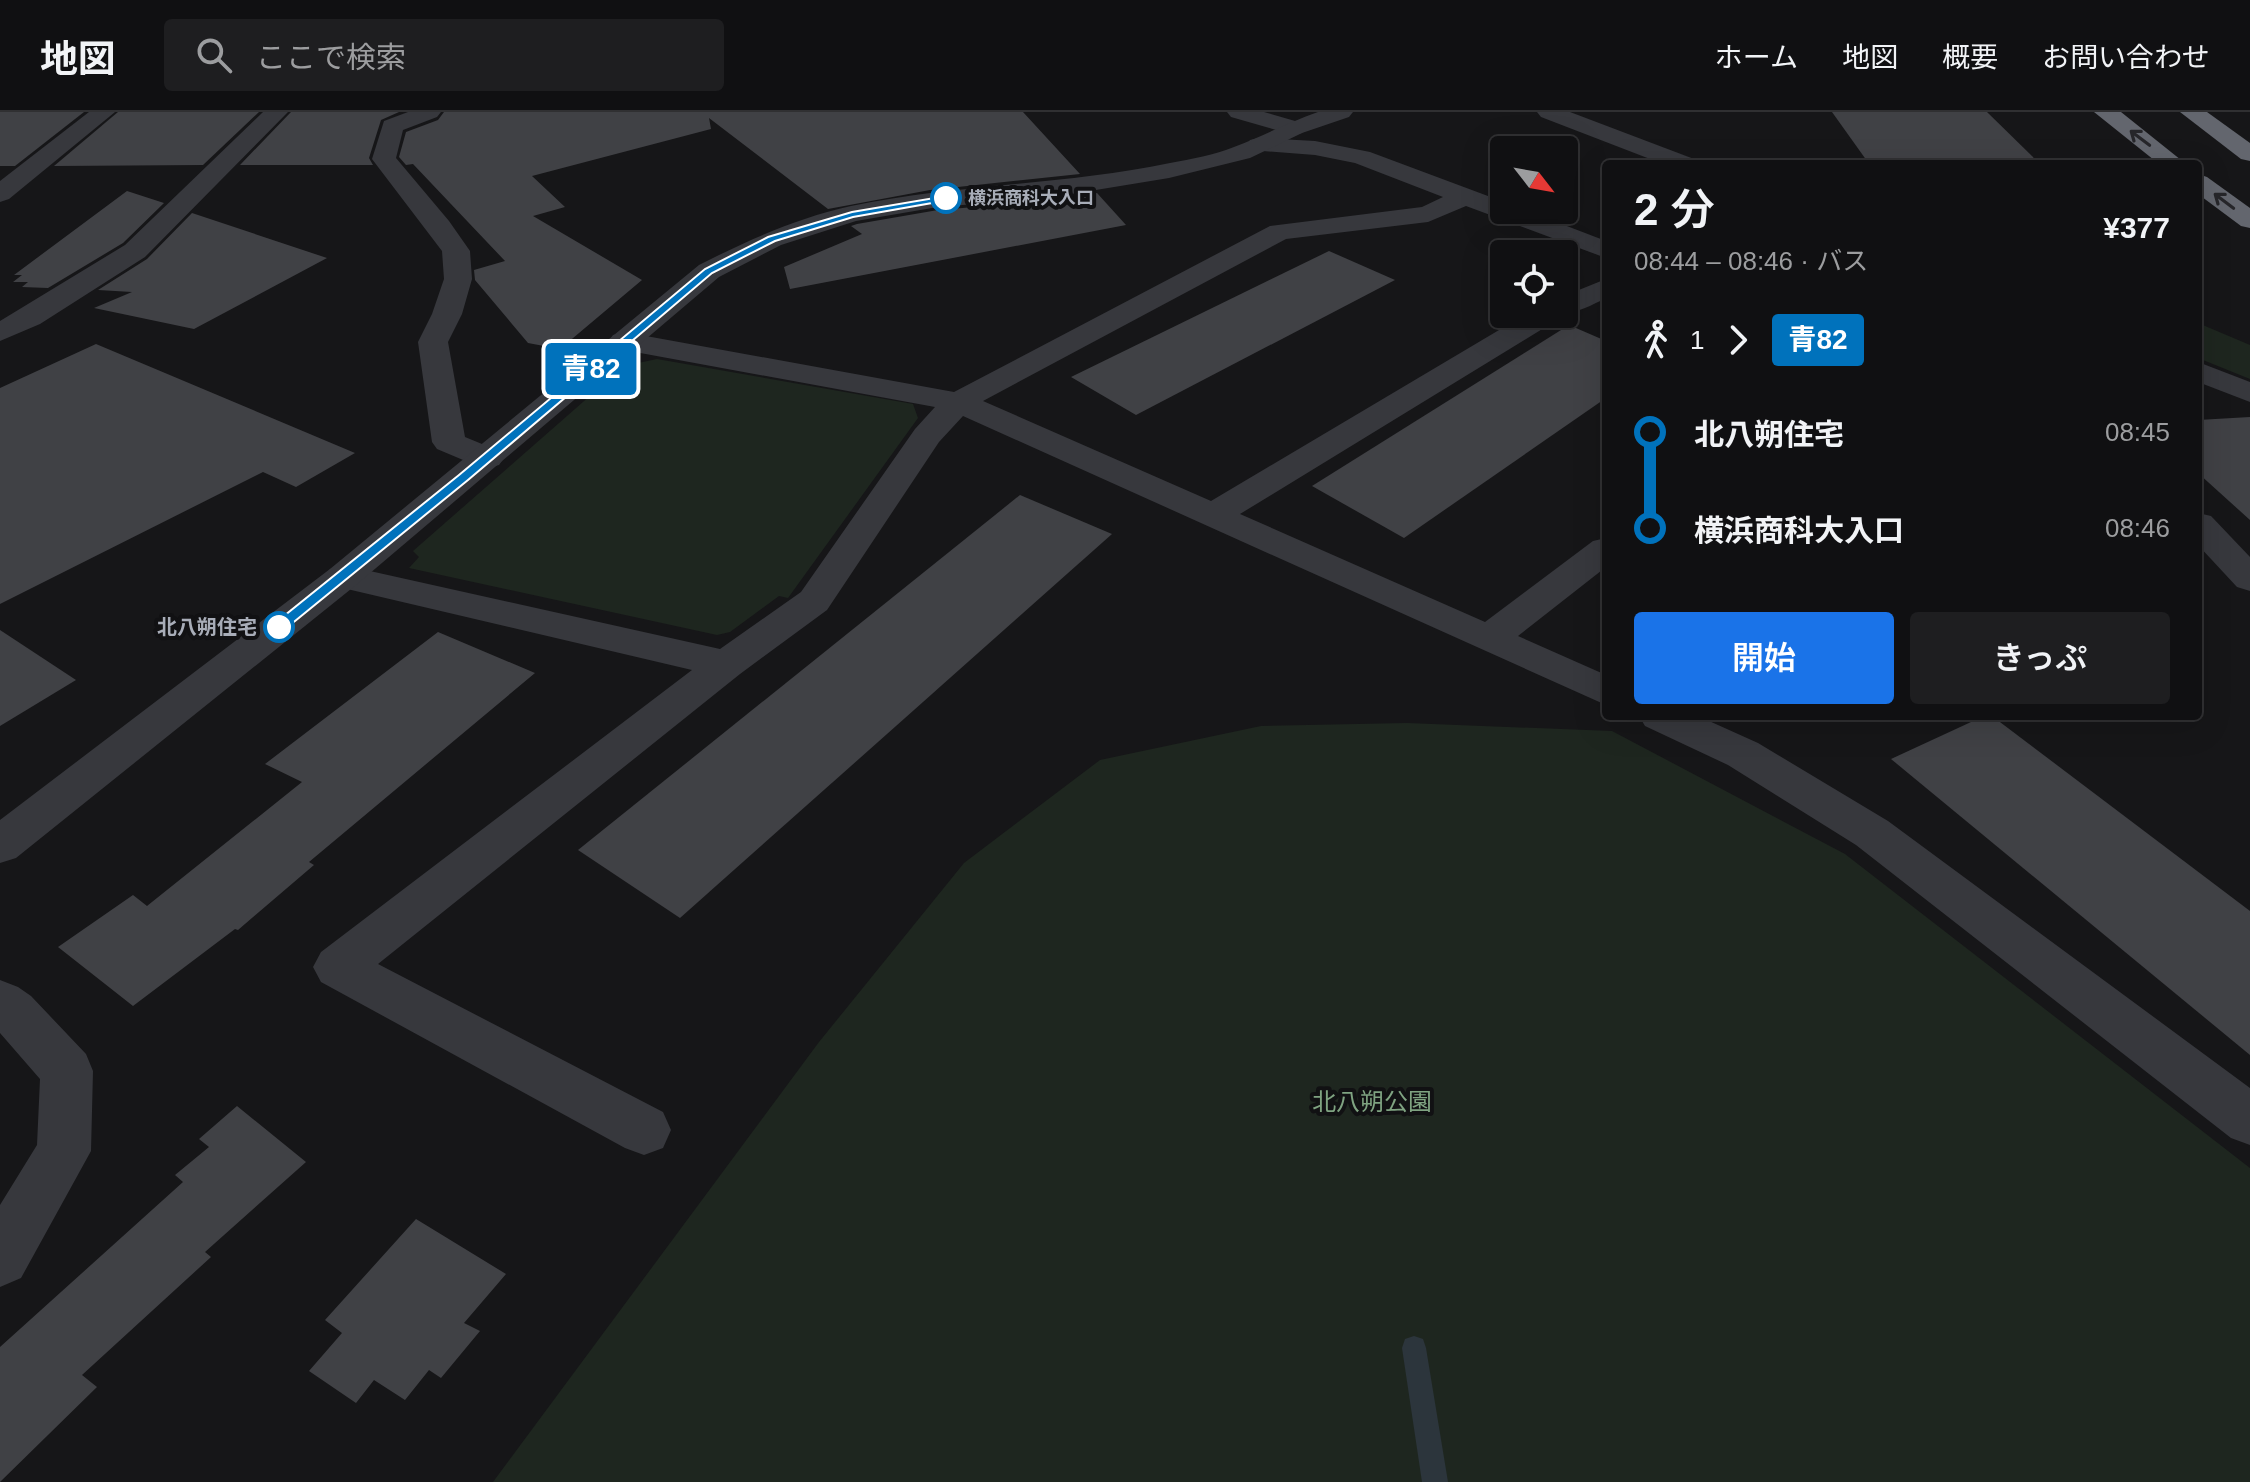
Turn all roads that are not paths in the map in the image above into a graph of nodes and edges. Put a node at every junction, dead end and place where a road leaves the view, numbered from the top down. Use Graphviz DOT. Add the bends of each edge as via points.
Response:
graph roads {
  1 [pos="103,112"];
  2 [pos="276,112"];
  3 [pos="429,112"];
  4 [pos="1239,112"];
  5 [pos="1341,112"];
  6 [pos="1549,112"];
  7 [pos="2106,112"];
  8 [pos="2192,112"];
  9 [pos="2216,112"];
  10 [pos="1294,128"];
  11 [pos="2250,136"];
  12 [pos="1259,145"];
  13 [pos="2250,154"];
  14 [pos="1675,160"];
  15 [pos="2169,160"];
  16 [pos="40,161"];
  17 [pos="0,162"];
  18 [pos="2202,185"];
  19 [pos="0,194"];
  20 [pos="1466,196"];
  21 [pos="2250,220"];
  22 [pos="1602,248"];
  23 [pos="1602,290"];
  24 [pos="1578,300"];
  25 [pos="1524,328"];
  26 [pos="0,332"];
  27 [pos="624,341"];
  28 [pos="2202,373"];
  29 [pos="2250,393"];
  30 [pos="958,402"];
  31 [pos="487,458"];
  32 [pos="1211,516"];
  33 [pos="2202,528"];
  34 [pos="1602,552"];
  35 [pos="343,577"];
  36 [pos="2250,579"];
  37 [pos="1490,638"];
  38 [pos="726,664"];
  39 [pos="1602,689"];
  40 [pos="1669,720"];
  41 [pos="0,845"];
  42 [pos="0,1002"];
  43 [pos="2250,1120"];
  44 [pos="644,1130"];
  45 [pos="0,1258"];
  1 -- 16 [label="street"];
  2 -- 26 [label="street" via="135,251"];
  3 -- 31 [label="street" via="392,126 384,159 456,251 458,279 433,342 449,442"];
  4 -- 10 [label="street"];
  5 -- 10 [label="street"];
  6 -- 14 [label="street"];
  15 -- 7 [label="highway, one-way"];
  8 -- 13 [label="highway"];
  9 -- 11 [label="highway"];
  10 -- 12 [label="street"];
  12 -- 20 [label="street" via="1361,157"];
  12 -- 27 [label="street" via="1169,171 852,214 771,239 709,271"];
  16 -- 17 [label="street"];
  16 -- 19 [label="street"];
  21 -- 18 [label="highway, one-way"];
  20 -- 22 [label="street"];
  20 -- 30 [label="street" via="1428,214 1279,232"];
  23 -- 24 [label="street"];
  25 -- 32 [label="street"];
  27 -- 30 [label="street"];
  27 -- 31 [label="street"];
  28 -- 29 [label="street"];
  30 -- 32 [label="street"];
  30 -- 38 [label="street" via="927,436 814,601"];
  31 -- 35 [label="street"];
  32 -- 37 [label="street"];
  33 -- 36 [label="street"];
  34 -- 37 [label="street"];
  35 -- 38 [label="street"];
  35 -- 41 [label="street"];
  37 -- 39 [label="street"];
  38 -- 44 [label="street" via="338,967"];
  40 -- 43 [label="street" via="1743,754 1872,833"];
  42 -- 45 [label="street" via="67,1071 64,1151"];
}
